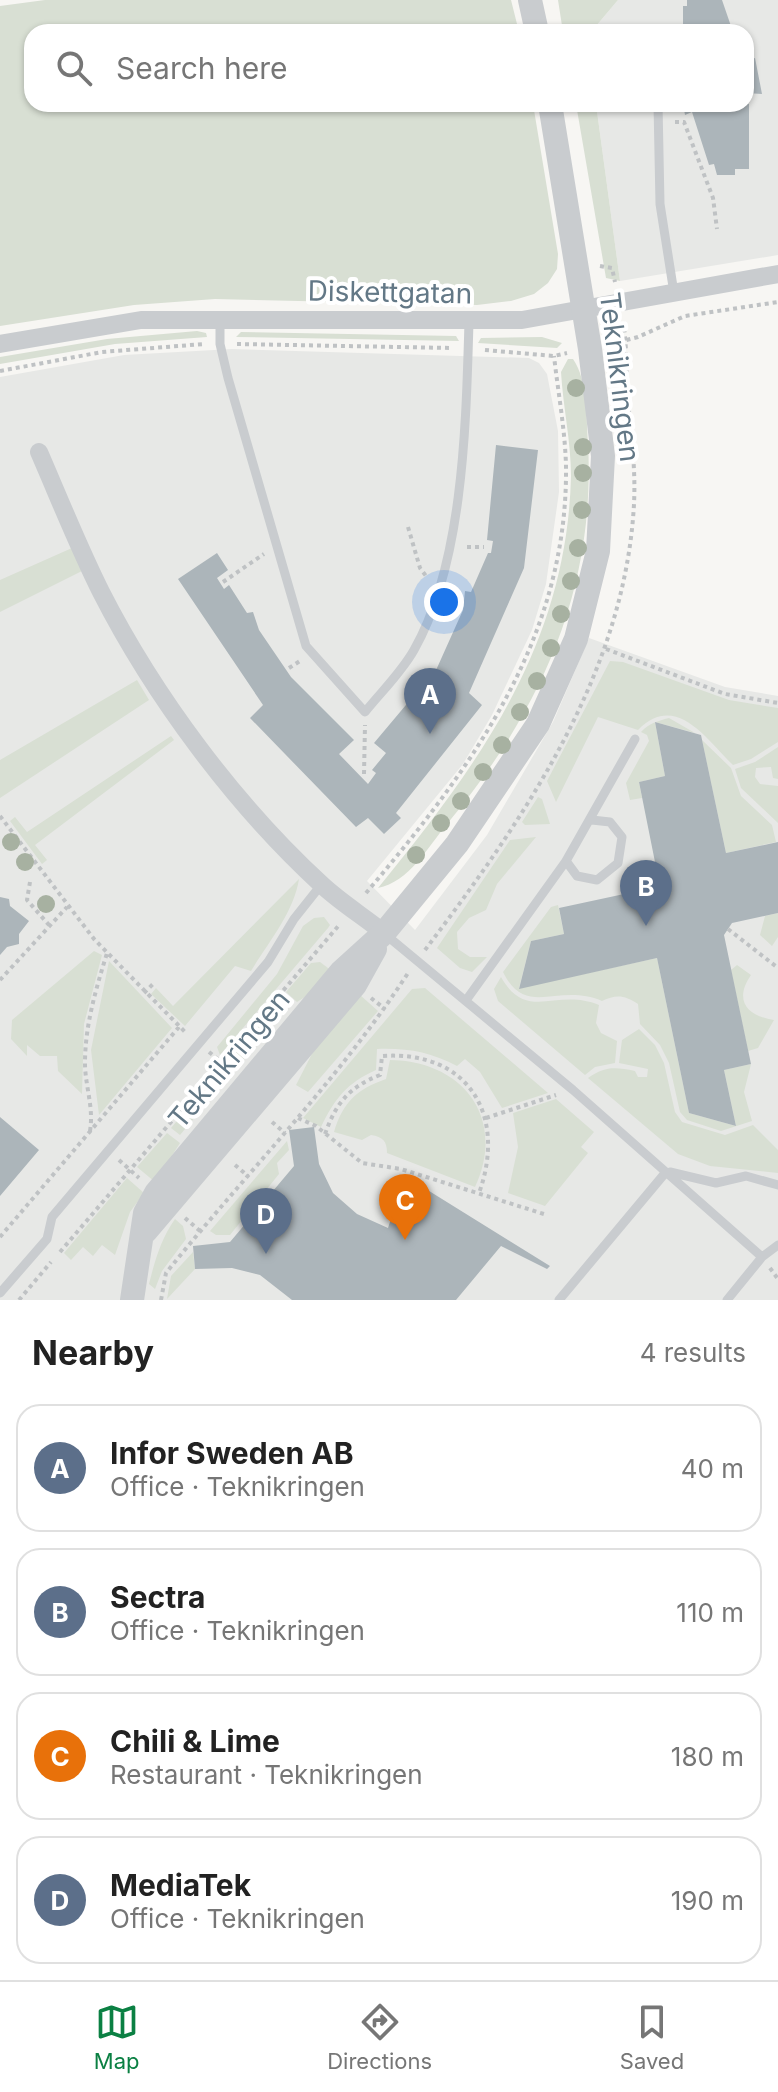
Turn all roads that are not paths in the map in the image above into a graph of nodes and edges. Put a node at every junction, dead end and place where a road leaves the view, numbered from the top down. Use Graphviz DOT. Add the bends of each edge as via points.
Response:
graph roads {
  1 [pos="530,0"];
  2 [pos="540,0"];
  3 [pos="537,24"];
  4 [pos="539,24"];
  5 [pos="551,112"];
  6 [pos="658,112"];
  7 [pos="778,274"];
  8 [pos="674,293"];
  9 [pos="583,310"];
  10 [pos="220,318"];
  11 [pos="469,322"];
  12 [pos="0,344"];
  13 [pos="39,452"];
  14 [pos="635,739"];
  15 [pos="592,820"];
  16 [pos="566,861"];
  17 [pos="321,885"];
  18 [pos="384,933"];
  19 [pos="467,999"];
  20 [pos="666,1172"];
  21 [pos="778,1185"];
  22 [pos="778,1245"];
  23 [pos="762,1257"];
  24 [pos="0,1293"];
  25 [pos="132,1300"];
  26 [pos="559,1300"];
  27 [pos="727,1300"];
  1 -- 3 [label="street"];
  2 -- 4 [label="street"];
  5 -- 9 [label="street, Teknikringen"];
  6 -- 8 [label="lane" via="660,204"];
  7 -- 8 [label="street, Diskettgatan"];
  8 -- 9 [label="street, Diskettgatan"];
  9 -- 11 [label="street, Diskettgatan"];
  9 -- 18 [label="street, Teknikringen" via="602,441 603,507 576,639 549,702 512,767"];
  10 -- 11 [label="street, Diskettgatan"];
  10 -- 11 [label="lane" via="220,344 306,646 365,712 415,649 439,581 462,472"];
  10 -- 12 [label="street, Diskettgatan" via="141,320"];
  13 -- 17 [label="street" via="101,591 150,676 204,753"];
  14 -- 15 [label="lane"];
  15 -- 16 [label="lane"];
  15 -- 16 [label="lane" via="610,822 622,837 618,863 597,880 577,876"];
  16 -- 19 [label="lane"];
  17 -- 18 [label="street"];
  17 -- 24 [label="lane" via="268,962 52,1217 47,1239"];
  18 -- 19 [label="lane"];
  18 -- 25 [label="street, Teknikringen" via="341,972 156,1193 145,1213"];
  19 -- 20 [label="lane"];
  20 -- 21 [label="lane" via="716,1183 746,1176"];
  20 -- 23 [label="lane"];
  20 -- 26 [label="lane"];
  22 -- 23 [label="lane"];
  23 -- 27 [label="lane"];
}
